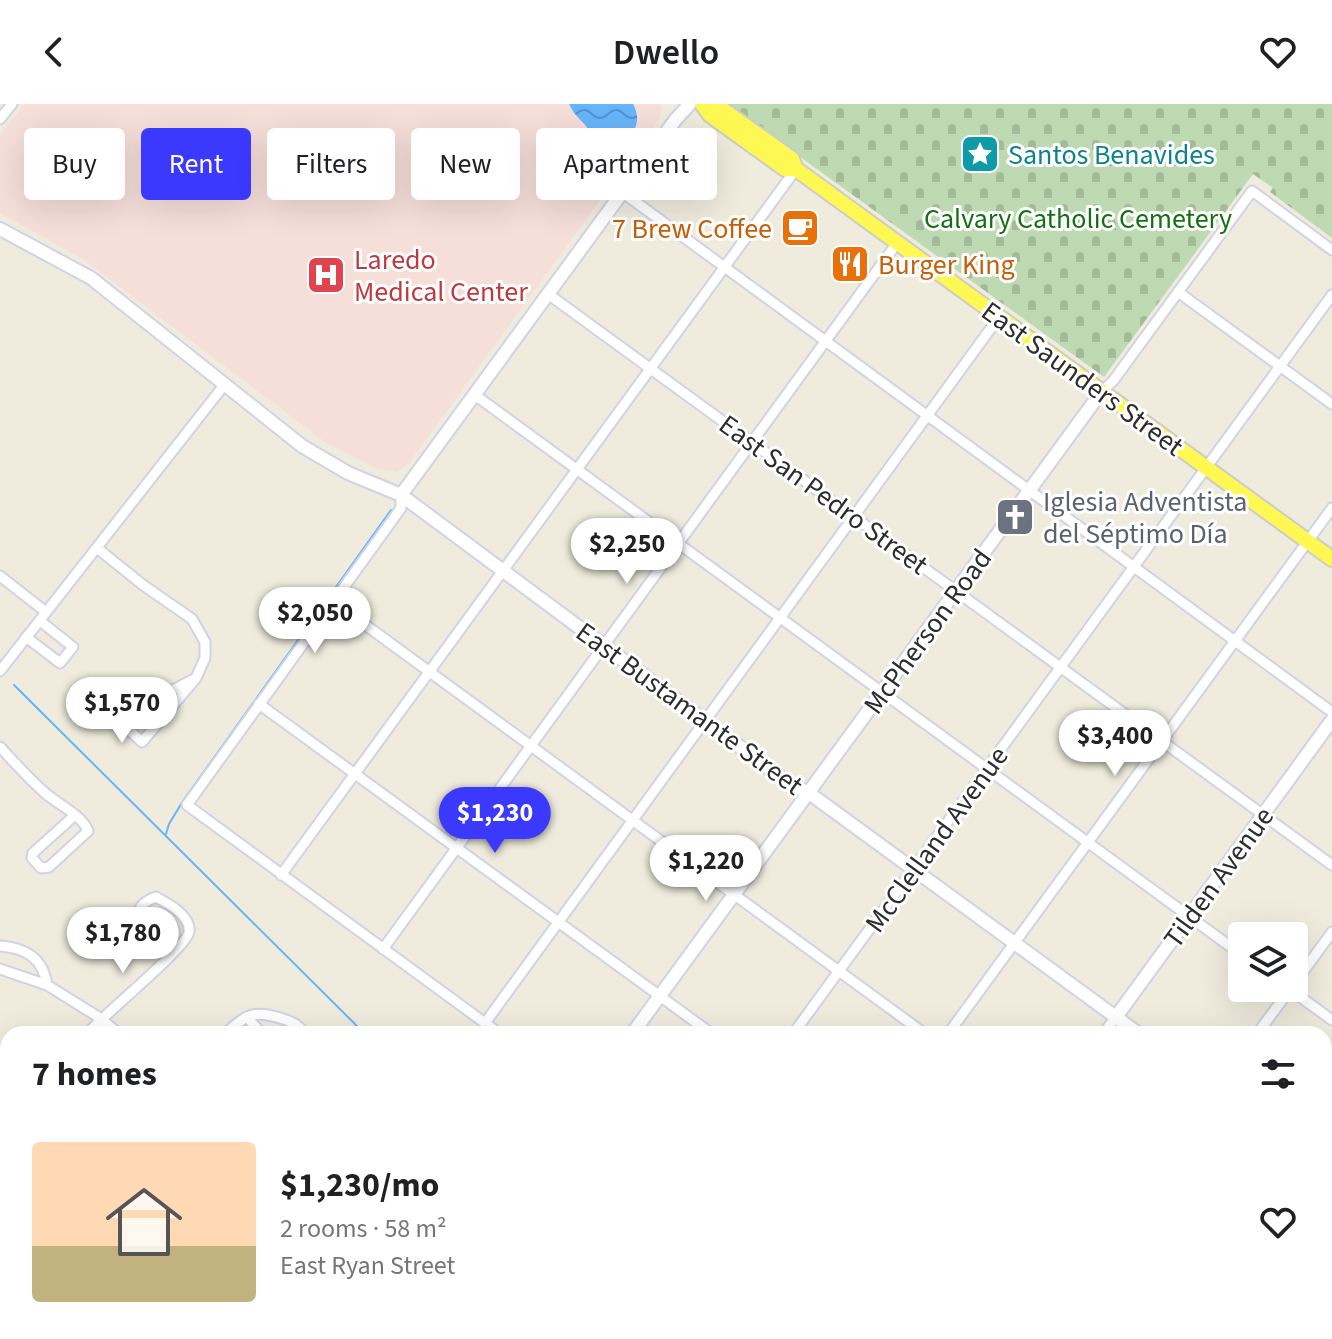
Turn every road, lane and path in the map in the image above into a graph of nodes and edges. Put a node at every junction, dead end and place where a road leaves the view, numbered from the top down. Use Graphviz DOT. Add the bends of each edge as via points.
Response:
graph roads {
  1 [pos="12,104"];
  2 [pos="690,104"];
  3 [pos="702,104"];
  4 [pos="715,104"];
  5 [pos="0,119"];
  6 [pos="669,128"];
  7 [pos="796,169"];
  8 [pos="616,200"];
  9 [pos="633,200"];
  10 [pos="0,229"];
  11 [pos="897,243"];
  12 [pos="1332,250"];
  13 [pos="724,267"];
  14 [pos="1178,292"];
  15 [pos="548,294"];
  16 [pos="1332,295"];
  17 [pos="999,317"];
  18 [pos="826,341"];
  19 [pos="1280,366"];
  20 [pos="651,368"];
  21 [pos="225,384"];
  22 [pos="1102,391"];
  23 [pos="475,395"];
  24 [pos="1332,404"];
  25 [pos="927,416"];
  26 [pos="752,442"];
  27 [pos="1207,468"];
  28 [pos="577,469"];
  29 [pos="1030,490"];
  30 [pos="401,495"];
  31 [pos="1332,508"];
  32 [pos="854,516"];
  33 [pos="1308,541"];
  34 [pos="678,544"];
  35 [pos="97,548"];
  36 [pos="1332,559"];
  37 [pos="1135,568"];
  38 [pos="503,571"];
  39 [pos="0,576"];
  40 [pos="956,590"];
  41 [pos="334,602"];
  42 [pos="43,616"];
  43 [pos="780,618"];
  44 [pos="26,637"];
  45 [pos="1235,641"];
  46 [pos="604,646"];
  47 [pos="1062,667"];
  48 [pos="0,671"];
  49 [pos="429,672"];
  50 [pos="196,678"];
  51 [pos="882,692"];
  52 [pos="259,704"];
  53 [pos="1332,712"];
  54 [pos="1332,720"];
  55 [pos="705,721"];
  56 [pos="1162,741"];
  57 [pos="531,746"];
  58 [pos="0,747"];
  59 [pos="987,769"];
  60 [pos="355,774"];
  61 [pos="809,793"];
  62 [pos="1263,814"];
  63 [pos="74,816"];
  64 [pos="632,820"];
  65 [pos="1088,842"];
  66 [pos="457,848"];
  67 [pos="1332,865"];
  68 [pos="914,869"];
  69 [pos="281,875"];
  70 [pos="734,895"];
  71 [pos="1189,916"];
  72 [pos="559,922"];
  73 [pos="1332,932"];
  74 [pos="1014,943"];
  75 [pos="1228,945"];
  76 [pos="0,946"];
  77 [pos="383,949"];
  78 [pos="169,957"];
  79 [pos="1308,964"];
  80 [pos="0,969"];
  81 [pos="839,971"];
  82 [pos="47,985"];
  83 [pos="660,996"];
  84 [pos="1308,1001"];
  85 [pos="1280,1002"];
  86 [pos="247,1017"];
  87 [pos="1116,1017"];
  88 [pos="100,1018"];
  89 [pos="1332,1020"];
  90 [pos="485,1023"];
  91 [pos="94,1026"];
  92 [pos="110,1026"];
  93 [pos="235,1026"];
  94 [pos="255,1026"];
  95 [pos="298,1026"];
  96 [pos="489,1026"];
  97 [pos="638,1026"];
  98 [pos="701,1026"];
  99 [pos="799,1026"];
  100 [pos="914,1026"];
  101 [pos="954,1026"];
  102 [pos="1109,1026"];
  103 [pos="1128,1026"];
  104 [pos="1263,1026"];
  1 -- 5 [label="street"];
  2 -- 6 [label="street"];
  3 -- 7 [label="main road, East Saunders Street" via="785,169"];
  4 -- 7 [label="main road, East Saunders Street" via="792,159"];
  7 -- 11 [label="main road, East Saunders Street"];
  7 -- 13 [label="street"];
  8 -- 15 [label="street"];
  9 -- 13 [label="street"];
  10 -- 21 [label="street, East Bustamante Street" via="91,278"];
  11 -- 17 [label="main road, East Saunders Street"];
  11 -- 18 [label="street"];
  12 -- 14 [label="street, McPherson Road" via="1252,191"];
  13 -- 18 [label="street"];
  13 -- 20 [label="street"];
  14 -- 19 [label="street"];
  14 -- 22 [label="street, McPherson Road"];
  15 -- 20 [label="street, East San Pedro Street"];
  15 -- 23 [label="street"];
  16 -- 19 [label="street, McClelland Avenue"];
  17 -- 22 [label="main road, East Saunders Street"];
  17 -- 25 [label="street"];
  18 -- 25 [label="street"];
  18 -- 26 [label="street"];
  19 -- 24 [label="street"];
  19 -- 27 [label="street, McClelland Avenue"];
  20 -- 26 [label="street, East San Pedro Street"];
  20 -- 28 [label="street"];
  21 -- 30 [label="street, East Bustamante Street" via="323,460"];
  21 -- 35 [label="street"];
  22 -- 27 [label="main road, East Saunders Street"];
  22 -- 29 [label="street, McPherson Road"];
  23 -- 28 [label="street"];
  23 -- 30 [label="street"];
  25 -- 29 [label="street"];
  25 -- 32 [label="street"];
  26 -- 32 [label="street, East San Pedro Street"];
  26 -- 34 [label="street"];
  27 -- 33 [label="main road, East Saunders Street"];
  27 -- 37 [label="street, McClelland Avenue"];
  28 -- 34 [label="street"];
  28 -- 38 [label="street"];
  29 -- 37 [label="street"];
  29 -- 40 [label="street, McPherson Road"];
  30 -- 38 [label="street, East Bustamante Street"];
  30 -- 41 [label="street" via="401,508"];
  31 -- 33 [label="street"];
  32 -- 40 [label="street, East San Pedro Street"];
  32 -- 43 [label="street"];
  33 -- 36 [label="main road, East Saunders Street"];
  33 -- 45 [label="street"];
  34 -- 43 [label="street"];
  34 -- 46 [label="street"];
  35 -- 42 [label="street"];
  35 -- 50 [label="street" via="192,619 205,642"];
  37 -- 45 [label="street"];
  37 -- 47 [label="street, McClelland Avenue"];
  38 -- 46 [label="street, East Bustamante Street"];
  38 -- 49 [label="street"];
  39 -- 42 [label="street"];
  40 -- 47 [label="street, East San Pedro Street"];
  40 -- 51 [label="street, McPherson Road"];
  41 -- 49 [label="street"];
  41 -- 52 [label="street"];
  42 -- 44 [label="street"];
  42 -- 44 [label="street" via="73,647 60,663"];
  43 -- 51 [label="street"];
  43 -- 55 [label="street"];
  44 -- 48 [label="street"];
  45 -- 53 [label="street"];
  45 -- 56 [label="street"];
  46 -- 55 [label="street, East Bustamante Street"];
  46 -- 57 [label="street"];
  47 -- 56 [label="street, East San Pedro Street"];
  47 -- 59 [label="street, McClelland Avenue"];
  49 -- 57 [label="street"];
  49 -- 60 [label="street"];
  50 -- 50 [label="street" via="150,702 128,729 142,742"];
  51 -- 59 [label="street"];
  51 -- 61 [label="street, McPherson Road"];
  52 -- 60 [label="street"];
  52 -- 69 [label="street" via="187,805"];
  54 -- 62 [label="street, Tilden Avenue"];
  55 -- 61 [label="street, East Bustamante Street"];
  55 -- 64 [label="street"];
  56 -- 62 [label="street, East San Pedro Street"];
  56 -- 65 [label="street"];
  57 -- 64 [label="street"];
  57 -- 66 [label="street"];
  58 -- 63 [label="street"];
  59 -- 65 [label="street"];
  59 -- 68 [label="street, McClelland Avenue"];
  60 -- 66 [label="street"];
  60 -- 69 [label="street"];
  61 -- 68 [label="street, East Bustamante Street"];
  61 -- 70 [label="street, McPherson Road"];
  62 -- 67 [label="street, East San Pedro Street"];
  62 -- 71 [label="street, Tilden Avenue"];
  63 -- 63 [label="street" via="33,853 41,868 49,867 88,831"];
  64 -- 70 [label="street"];
  64 -- 72 [label="street"];
  65 -- 71 [label="street"];
  65 -- 74 [label="street"];
  66 -- 72 [label="street"];
  66 -- 77 [label="street"];
  68 -- 74 [label="street, East Bustamante Street"];
  68 -- 81 [label="street, McClelland Avenue"];
  69 -- 77 [label="street"];
  70 -- 81 [label="street"];
  70 -- 83 [label="street, McPherson Road"];
  71 -- 75 [label="street"];
  71 -- 87 [label="street, Tilden Avenue"];
  72 -- 83 [label="street"];
  72 -- 90 [label="street"];
  73 -- 79 [label="street"];
  74 -- 87 [label="street, East Bustamante Street"];
  74 -- 101 [label="street"];
  76 -- 82 [label="street" via="35,957 45,970"];
  77 -- 90 [label="street"];
  78 -- 78 [label="street" via="184,943 187,922 156,897 147,900 138,923"];
  78 -- 88 [label="street"];
  80 -- 82 [label="street"];
  81 -- 99 [label="street, McClelland Avenue"];
  81 -- 100 [label="street"];
  82 -- 88 [label="street"];
  83 -- 97 [label="street, McPherson Road"];
  83 -- 98 [label="street"];
  84 -- 89 [label="street"];
  85 -- 104 [label="street"];
  86 -- 93 [label="street"];
  86 -- 94 [label="street"];
  86 -- 95 [label="street" via="264,1012"];
  87 -- 102 [label="street, Tilden Avenue"];
  87 -- 103 [label="street, East Bustamante Street"];
  88 -- 91 [label="street"];
  88 -- 92 [label="street"];
  90 -- 96 [label="street"];
}
